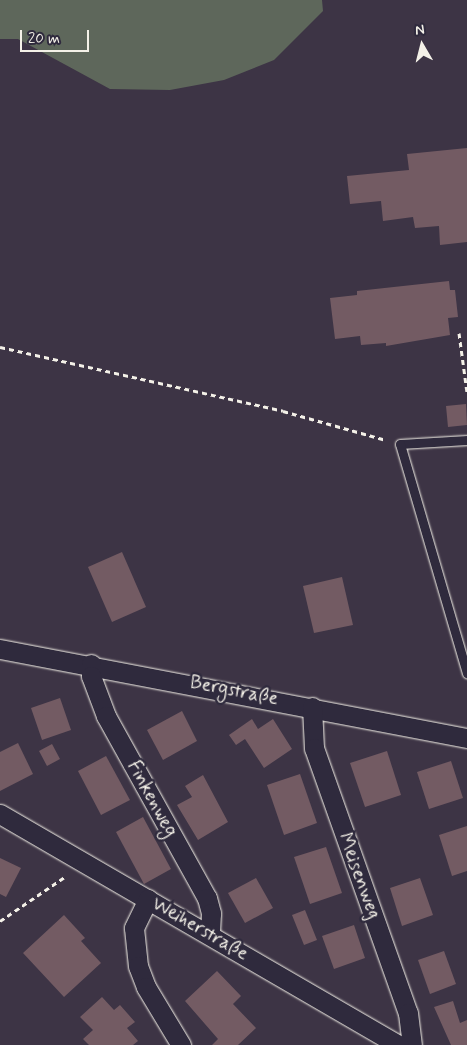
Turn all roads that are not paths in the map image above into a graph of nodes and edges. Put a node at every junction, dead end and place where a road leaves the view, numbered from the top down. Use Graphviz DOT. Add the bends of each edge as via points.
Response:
graph roads {
  1 [pos="467,440"];
  2 [pos="0,649"];
  3 [pos="91,664"];
  4 [pos="467,673"];
  5 [pos="312,707"];
  6 [pos="467,738"];
  7 [pos="0,814"];
  8 [pos="148,899"];
  9 [pos="210,934"];
  10 [pos="181,1045"];
  11 [pos="399,1045"];
  12 [pos="412,1045"];
  1 -- 4 [label="lane" via="400,444"];
  2 -- 3 [label="street, Bergstraße"];
  3 -- 5 [label="street, Bergstraße"];
  3 -- 9 [label="street, Finkenweg" via="94,688 106,716 207,898 211,913"];
  5 -- 6 [label="street, Bergstraße"];
  5 -- 12 [label="street, Meisenweg" via="314,748 408,1013"];
  7 -- 8 [label="street, Weiherstraße"];
  8 -- 9 [label="street, Weiherstraße"];
  8 -- 10 [label="street" via="134,928 138,966 146,987"];
  9 -- 11 [label="street, Weiherstraße"];
}
